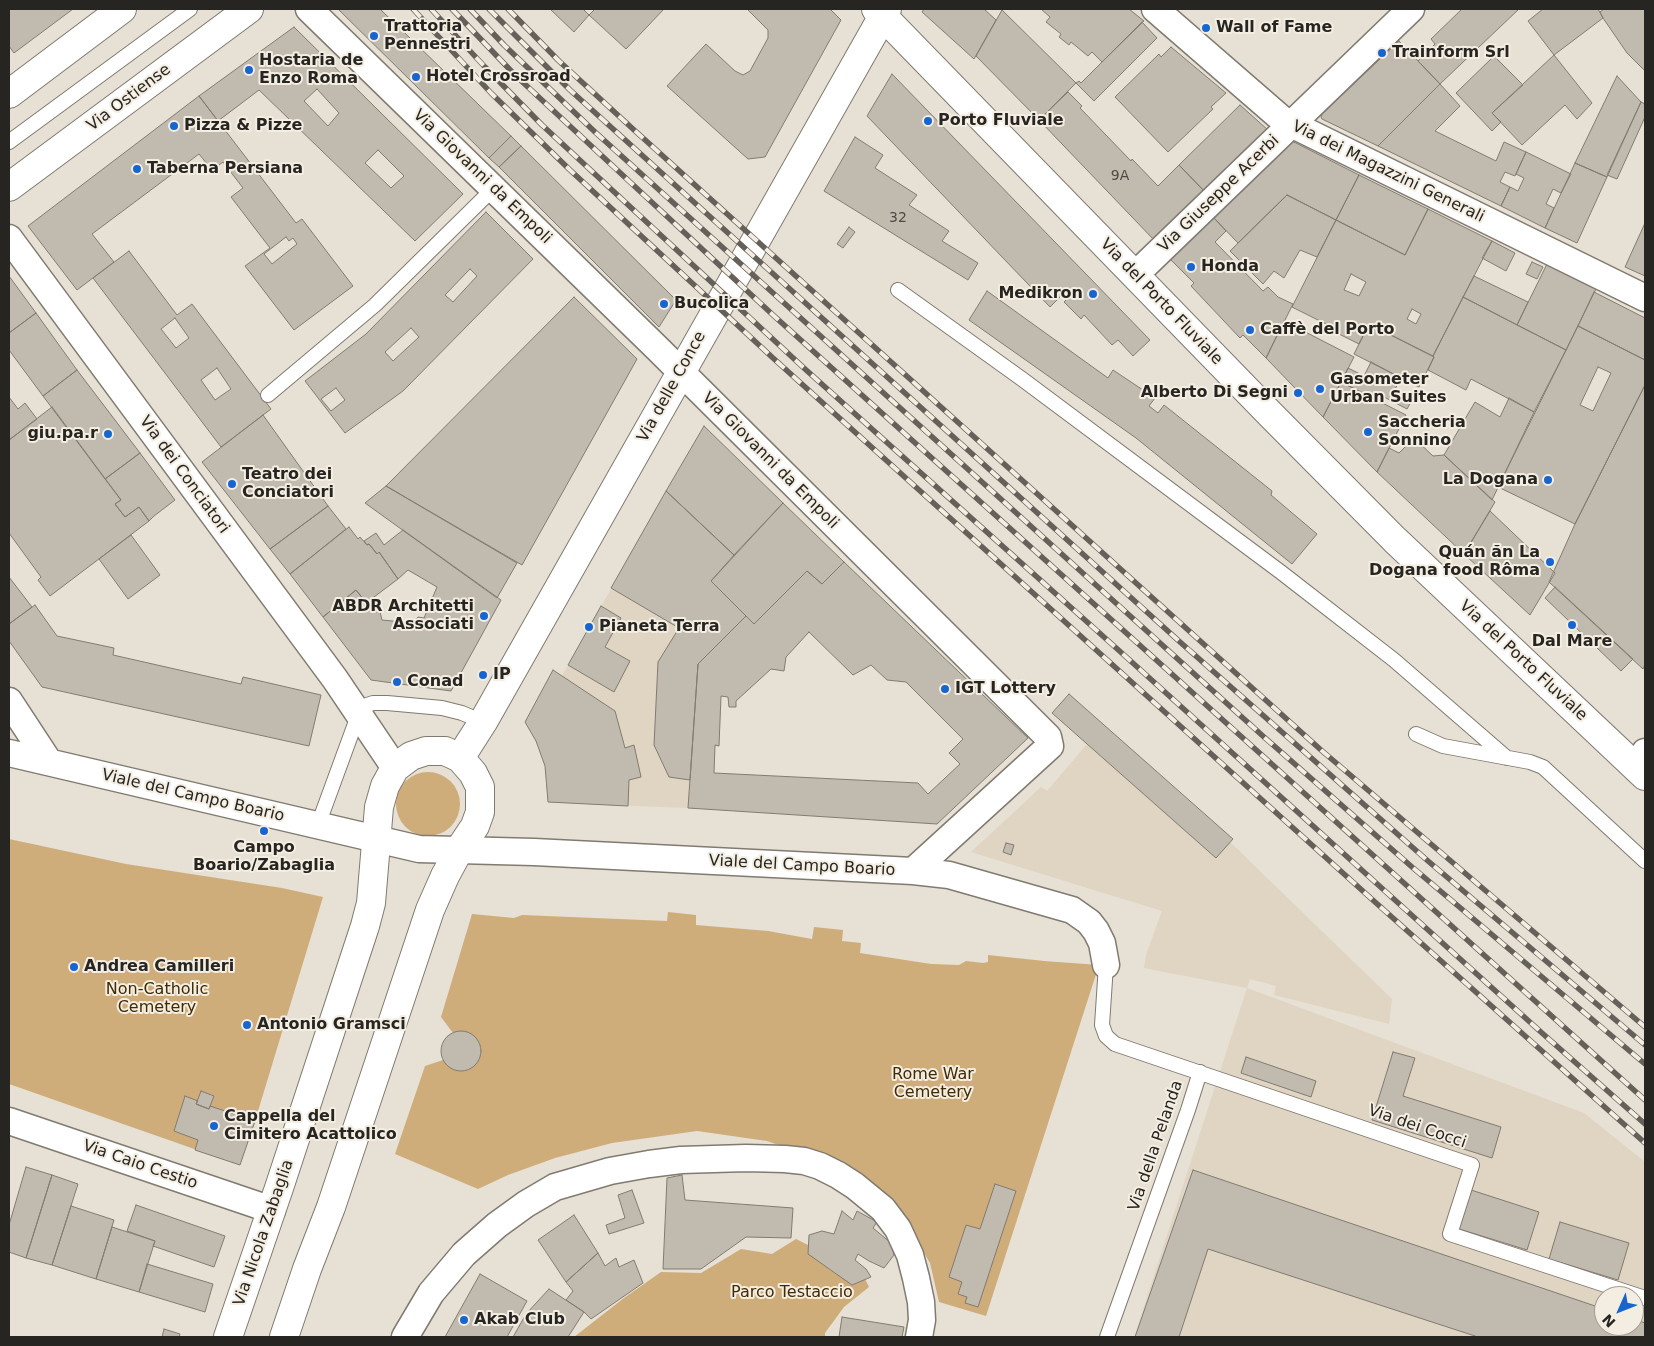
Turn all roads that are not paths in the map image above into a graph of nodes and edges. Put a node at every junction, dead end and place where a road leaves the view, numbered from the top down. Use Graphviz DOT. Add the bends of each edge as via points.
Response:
graph roads {
  1 [pos="122,9"];
  2 [pos="190,9"];
  3 [pos="249,9"];
  4 [pos="309,9"];
  5 [pos="1155,9"];
  6 [pos="1411,9"];
  7 [pos="882,11"];
  8 [pos="9,94"];
  9 [pos="1290,124"];
  10 [pos="9,142"];
  11 [pos="9,187"];
  12 [pos="494,188"];
  13 [pos="9,238"];
  14 [pos="1135,275"];
  15 [pos="898,290"];
  16 [pos="1645,298"];
  17 [pos="681,372"];
  18 [pos="268,395"];
  19 [pos="9,701"];
  20 [pos="359,713"];
  21 [pos="483,722"];
  22 [pos="1416,734"];
  23 [pos="9,753"];
  24 [pos="460,758"];
  25 [pos="1507,758"];
  26 [pos="49,762"];
  27 [pos="1642,765"];
  28 [pos="395,768"];
  29 [pos="318,825"];
  30 [pos="377,840"];
  31 [pos="459,850"];
  32 [pos="1645,861"];
  33 [pos="913,871"];
  34 [pos="1106,965"];
  35 [pos="1200,1072"];
  36 [pos="9,1120"];
  37 [pos="272,1210"];
  38 [pos="1645,1298"];
  39 [pos="228,1337"];
  40 [pos="284,1337"];
  41 [pos="405,1337"];
  42 [pos="919,1337"];
  43 [pos="1107,1337"];
  1 -- 8 [label="street"];
  2 -- 10 [label="lane"];
  3 -- 11 [label="street, Via Ostiense"];
  4 -- 12 [label="street, Via Giovanni da Empoli"];
  5 -- 9 [label="street, Via dei Magazzini Generali"];
  6 -- 9 [label="street, Via Giuseppe Acerbi"];
  7 -- 14 [label="street, Via del Porto Fluviale"];
  7 -- 17 [label="street, Via delle Conce"];
  9 -- 14 [label="street, Via Giuseppe Acerbi"];
  9 -- 16 [label="street, Via dei Magazzini Generali"];
  12 -- 17 [label="street, Via Giovanni da Empoli"];
  12 -- 18 [label="lane" via="374,305"];
  13 -- 20 [label="street, Via dei Conciatori"];
  14 -- 27 [label="street, Via del Porto Fluviale" via="1395,540"];
  15 -- 25 [label="lane" via="1282,573 1394,660"];
  17 -- 21 [label="street, Via delle Conce"];
  17 -- 33 [label="street, Via Giovanni da Empoli" via="1048,737 1050,746"];
  19 -- 26 [label="street"];
  20 -- 21 [label="lane" via="367,705 387,703 449,709"];
  20 -- 28 [label="street, Via dei Conciatori"];
  20 -- 29 [label="lane"];
  21 -- 24 [label="street, Via delle Conce"];
  22 -- 25 [label="lane" via="1443,746"];
  23 -- 26 [label="street, Viale del Campo Boario"];
  24 -- 28 [label="street" via="445,751 426,751 411,756"];
  24 -- 31 [label="street" via="476,778 481,800 475,826"];
  25 -- 32 [label="lane" via="1544,767"];
  26 -- 29 [label="street, Viale del Campo Boario"];
  28 -- 30 [label="street" via="382,797"];
  29 -- 30 [label="street, Viale del Campo Boario"];
  30 -- 31 [label="street" via="419,849"];
  30 -- 37 [label="street, Via Nicola Zabaglia" via="371,903 365,926"];
  31 -- 33 [label="street, Viale del Campo Boario"];
  31 -- 40 [label="street" via="430,910"];
  33 -- 34 [label="street, Viale del Campo Boario" via="949,875 1072,910 1096,931"];
  34 -- 35 [label="lane, Via della Pelanda" via="1101,1018 1106,1036 1121,1047"];
  35 -- 38 [label="lane, Via dei Cocci" via="1472,1165 1450,1234"];
  35 -- 43 [label="lane, Via della Pelanda"];
  36 -- 37 [label="street, Via Caio Cestio"];
  37 -- 39 [label="street, Via Nicola Zabaglia"];
  41 -- 42 [label="street" via="431,1293 464,1254 497,1225 556,1187 610,1171 649,1164 755,1158 804,1161 820,1166 856,1186 883,1209 910,1255 921,1302"];
}
